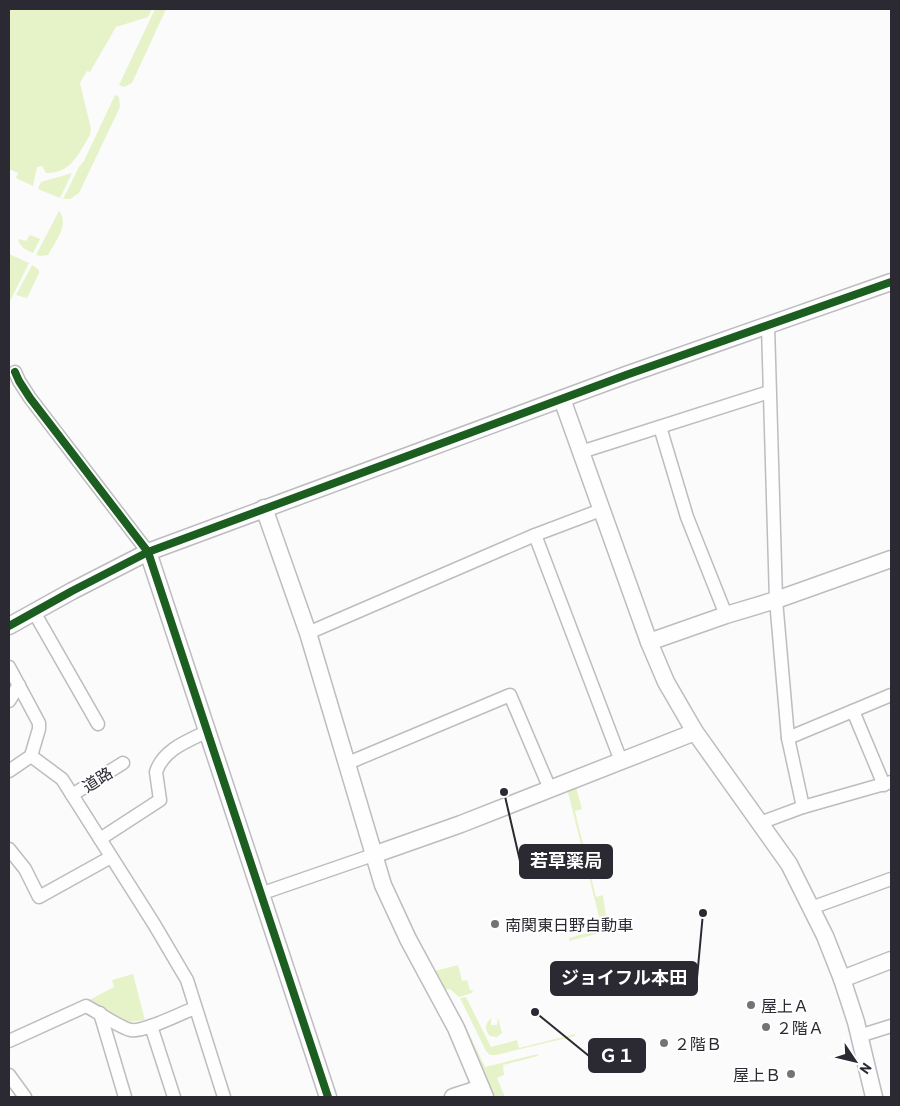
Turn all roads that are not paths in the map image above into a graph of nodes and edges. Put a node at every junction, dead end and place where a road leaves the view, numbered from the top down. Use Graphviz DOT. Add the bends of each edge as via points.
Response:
graph roads {
  1 [pos="891,282"];
  2 [pos="768,326"];
  3 [pos="15,372"];
  4 [pos="769,392"];
  5 [pos="562,399"];
  6 [pos="660,427"];
  7 [pos="581,452"];
  8 [pos="264,508"];
  9 [pos="601,510"];
  10 [pos="535,534"];
  11 [pos="148,552"];
  12 [pos="891,559"];
  13 [pos="776,600"];
  14 [pos="34,612"];
  15 [pos="726,615"];
  16 [pos="9,626"];
  17 [pos="308,633"];
  18 [pos="649,642"];
  19 [pos="9,667"];
  20 [pos="19,685"];
  21 [pos="891,695"];
  22 [pos="9,701"];
  23 [pos="853,711"];
  24 [pos="98,724"];
  25 [pos="206,732"];
  26 [pos="695,732"];
  27 [pos="788,738"];
  28 [pos="30,756"];
  29 [pos="621,761"];
  30 [pos="123,763"];
  31 [pos="348,763"];
  32 [pos="9,770"];
  33 [pos="888,784"];
  34 [pos="550,789"];
  35 [pos="72,795"];
  36 [pos="803,806"];
  37 [pos="760,823"];
  38 [pos="100,839"];
  39 [pos="9,849"];
  40 [pos="373,855"];
  41 [pos="111,857"];
  42 [pos="891,880"];
  43 [pos="260,894"];
  44 [pos="811,908"];
  45 [pos="891,960"];
  46 [pos="842,979"];
  47 [pos="194,1008"];
  48 [pos="100,1013"];
  49 [pos="151,1026"];
  50 [pos="891,1026"];
  51 [pos="859,1036"];
  52 [pos="9,1041"];
  53 [pos="9,1075"];
  54 [pos="483,1092"];
  55 [pos="25,1097"];
  56 [pos="125,1097"];
  57 [pos="174,1097"];
  58 [pos="224,1097"];
  59 [pos="328,1097"];
  60 [pos="453,1097"];
  61 [pos="874,1097"];
  1 -- 2 [label="street"];
  2 -- 4 [label="street"];
  2 -- 5 [label="street"];
  3 -- 11 [label="street" via="30,398"];
  4 -- 6 [label="street"];
  4 -- 13 [label="street"];
  5 -- 7 [label="street"];
  5 -- 8 [label="street"];
  6 -- 7 [label="street"];
  6 -- 15 [label="street" via="687,517"];
  7 -- 9 [label="street"];
  8 -- 11 [label="street"];
  8 -- 17 [label="street"];
  9 -- 10 [label="street"];
  9 -- 18 [label="street"];
  10 -- 17 [label="street"];
  10 -- 29 [label="street"];
  11 -- 14 [label="street"];
  11 -- 25 [label="street"];
  12 -- 13 [label="street"];
  13 -- 15 [label="street"];
  13 -- 27 [label="street"];
  14 -- 16 [label="street"];
  14 -- 24 [label="street"];
  15 -- 18 [label="street"];
  17 -- 31 [label="street"];
  18 -- 26 [label="street" via="666,682"];
  19 -- 20 [label="street"];
  20 -- 22 [label="street"];
  20 -- 28 [label="street" via="39,723"];
  21 -- 23 [label="street"];
  23 -- 27 [label="street"];
  23 -- 33 [label="street"];
  25 -- 38 [label="street" via="173,749 157,768 160,800"];
  25 -- 43 [label="street"];
  26 -- 29 [label="street"];
  26 -- 37 [label="street"];
  27 -- 36 [label="street"];
  28 -- 32 [label="street"];
  28 -- 35 [label="street" via="62,779"];
  29 -- 34 [label="street"];
  30 -- 35 [label="street, 道路"];
  31 -- 34 [label="street" via="510,695"];
  31 -- 40 [label="street"];
  33 -- 36 [label="street"];
  34 -- 40 [label="street"];
  35 -- 38 [label="street"];
  36 -- 37 [label="street"];
  37 -- 44 [label="street" via="789,864"];
  38 -- 41 [label="street"];
  39 -- 41 [label="street" via="25,869 39,897"];
  40 -- 43 [label="street"];
  40 -- 54 [label="street" via="395,913 456,1028"];
  41 -- 47 [label="street" via="187,980"];
  42 -- 44 [label="street"];
  43 -- 59 [label="street"];
  44 -- 46 [label="street"];
  45 -- 46 [label="street"];
  46 -- 51 [label="street"];
  47 -- 49 [label="street"];
  47 -- 58 [label="street"];
  48 -- 49 [label="street" via="130,1030"];
  48 -- 52 [label="street" via="86,1006"];
  48 -- 56 [label="street"];
  49 -- 57 [label="street"];
  50 -- 51 [label="street"];
  51 -- 61 [label="street"];
  53 -- 55 [label="street"];
  54 -- 60 [label="street"];
}
